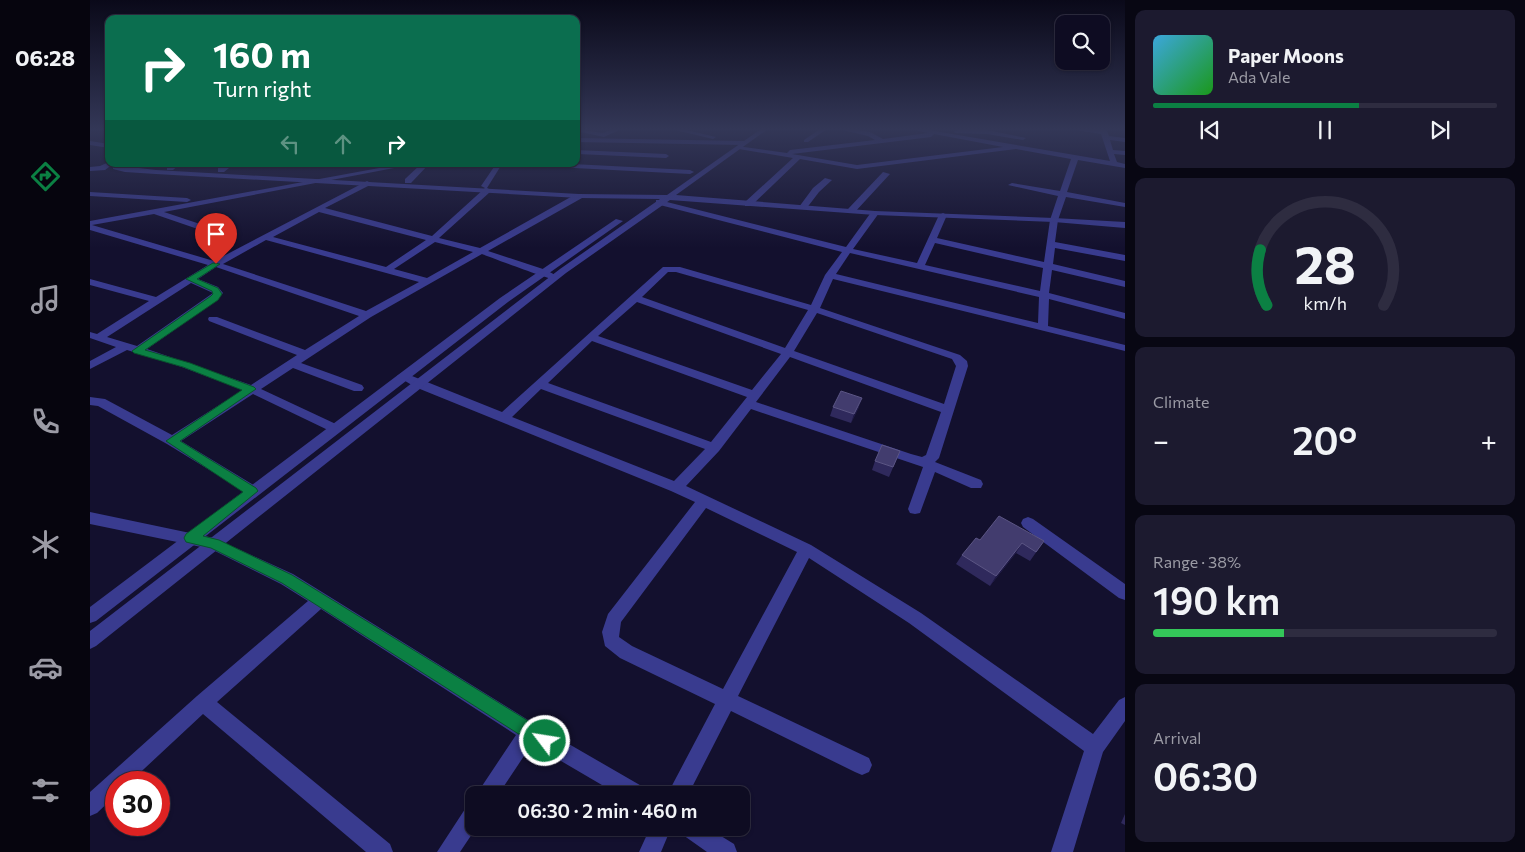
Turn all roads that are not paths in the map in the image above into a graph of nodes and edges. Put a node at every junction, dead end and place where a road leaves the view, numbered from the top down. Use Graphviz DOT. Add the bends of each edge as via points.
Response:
graph roads {
  1 [pos="120,169"];
  2 [pos="206,169"];
  3 [pos="376,169"];
  4 [pos="420,169"];
  5 [pos="496,169"];
  6 [pos="629,169"];
  7 [pos="695,169"];
  8 [pos="700,169"];
  9 [pos="786,169"];
  10 [pos="864,169"];
  11 [pos="888,169"];
  12 [pos="1071,169"];
  13 [pos="221,170"];
  14 [pos="663,171"];
  15 [pos="690,172"];
  16 [pos="886,174"];
  17 [pos="343,178"];
  18 [pos="828,180"];
  19 [pos="318,181"];
  20 [pos="408,181"];
  21 [pos="367,183"];
  22 [pos="1012,185"];
  23 [pos="486,188"];
  24 [pos="1063,193"];
  25 [pos="90,194"];
  26 [pos="579,196"];
  27 [pos="656,198"];
  28 [pos="207,201"];
  29 [pos="748,204"];
  30 [pos="1125,204"];
  31 [pos="803,207"];
  32 [pos="318,209"];
  33 [pos="851,210"];
  34 [pos="155,211"];
  35 [pos="875,213"];
  36 [pos="943,215"];
  37 [pos="1054,220"];
  38 [pos="90,223"];
  39 [pos="1125,225"];
  40 [pos="90,227"];
  41 [pos="224,235"];
  42 [pos="264,237"];
  43 [pos="433,239"];
  44 [pos="931,240"];
  45 [pos="1050,244"];
  46 [pos="847,250"];
  47 [pos="482,251"];
  48 [pos="1125,258"];
  49 [pos="216,264"];
  50 [pos="1049,266"];
  51 [pos="920,267"];
  52 [pos="387,270"];
  53 [pos="543,272"];
  54 [pos="830,275"];
  55 [pos="554,278"];
  56 [pos="190,279"];
  57 [pos="428,281"];
  58 [pos="90,282"];
  59 [pos="1125,284"];
  60 [pos="1044,295"];
  61 [pos="636,298"];
  62 [pos="156,300"];
  63 [pos="814,309"];
  64 [pos="367,316"];
  65 [pos="1125,316"];
  66 [pos="213,319"];
  67 [pos="1043,328"];
  68 [pos="95,336"];
  69 [pos="590,338"];
  70 [pos="124,347"];
  71 [pos="1125,348"];
  72 [pos="137,351"];
  73 [pos="788,352"];
  74 [pos="305,354"];
  75 [pos="291,363"];
  76 [pos="90,366"];
  77 [pos="403,376"];
  78 [pos="419,384"];
  79 [pos="540,384"];
  80 [pos="358,388"];
  81 [pos="251,389"];
  82 [pos="752,399"];
  83 [pos="90,401"];
  84 [pos="948,410"];
  85 [pos="503,418"];
  86 [pos="334,428"];
  87 [pos="172,441"];
  88 [pos="714,448"];
  89 [pos="927,464"];
  90 [pos="976,484"];
  91 [pos="676,486"];
  92 [pos="252,491"];
  93 [pos="704,500"];
  94 [pos="915,509"];
  95 [pos="90,518"];
  96 [pos="1028,523"];
  97 [pos="191,538"];
  98 [pos="214,544"];
  99 [pos="806,549"];
  100 [pos="1125,593"];
  101 [pos="321,599"];
  102 [pos="90,616"];
  103 [pos="90,641"];
  104 [pos="726,699"];
  105 [pos="203,702"];
  106 [pos="1125,706"];
  107 [pos="530,732"];
  108 [pos="1095,747"];
  109 [pos="862,765"];
  110 [pos="492,786"];
  111 [pos="623,786"];
  112 [pos="682,786"];
  113 [pos="90,806"];
  114 [pos="465,827"];
  115 [pos="657,836"];
  116 [pos="702,836"];
  117 [pos="382,852"];
  118 [pos="448,852"];
  119 [pos="650,852"];
  120 [pos="726,852"];
  121 [pos="1062,852"];
  1 -- 19 [label="street"];
  2 -- 13 [label="street"];
  3 -- 17 [label="street"];
  4 -- 20 [label="street"];
  5 -- 23 [label="street"];
  6 -- 14 [label="street"];
  7 -- 15 [label="street"];
  8 -- 27 [label="street"];
  9 -- 29 [label="street"];
  10 -- 16 [label="street"];
  11 -- 16 [label="street"];
  12 -- 24 [label="street"];
  13 -- 17 [label="street"];
  14 -- 15 [label="street"];
  15 -- 27 [label="street"];
  16 -- 33 [label="street"];
  17 -- 19 [label="street"];
  17 -- 20 [label="street"];
  18 -- 31 [label="street"];
  19 -- 21 [label="street"];
  19 -- 28 [label="street"];
  20 -- 23 [label="street"];
  21 -- 23 [label="street"];
  21 -- 32 [label="street"];
  22 -- 24 [label="street"];
  23 -- 26 [label="street"];
  23 -- 27 [label="street" via="628,193"];
  23 -- 43 [label="street"];
  24 -- 30 [label="street"];
  24 -- 37 [label="street"];
  25 -- 28 [label="street"];
  26 -- 27 [label="street"];
  26 -- 47 [label="street"];
  27 -- 29 [label="street"];
  27 -- 46 [label="street"];
  27 -- 53 [label="street"];
  27 -- 55 [label="street"];
  28 -- 34 [label="street"];
  29 -- 31 [label="street"];
  31 -- 33 [label="street"];
  32 -- 42 [label="street"];
  32 -- 43 [label="street"];
  33 -- 35 [label="street"];
  34 -- 38 [label="street"];
  34 -- 41 [label="street"];
  35 -- 36 [label="street"];
  35 -- 46 [label="street"];
  36 -- 37 [label="street"];
  36 -- 44 [label="street"];
  37 -- 39 [label="street"];
  37 -- 45 [label="street"];
  40 -- 49 [label="street"];
  42 -- 49 [label="street"];
  42 -- 52 [label="street"];
  43 -- 47 [label="street"];
  43 -- 52 [label="street"];
  44 -- 50 [label="street"];
  44 -- 51 [label="street"];
  45 -- 48 [label="street"];
  45 -- 50 [label="street"];
  46 -- 51 [label="street"];
  46 -- 54 [label="street"];
  47 -- 53 [label="street"];
  47 -- 57 [label="street"];
  49 -- 56 [label="street"];
  49 -- 64 [label="street"];
  50 -- 59 [label="street"];
  50 -- 60 [label="street"];
  51 -- 60 [label="street"];
  52 -- 57 [label="street"];
  53 -- 55 [label="street"];
  53 -- 77 [label="street"];
  54 -- 63 [label="street"];
  54 -- 67 [label="street"];
  55 -- 78 [label="street"];
  56 -- 62 [label="street"];
  56 -- 72 [label="street" via="218,294"];
  57 -- 64 [label="street"];
  58 -- 62 [label="street"];
  60 -- 65 [label="street"];
  60 -- 67 [label="street"];
  61 -- 63 [label="street" via="662,271 672,268"];
  61 -- 69 [label="street"];
  61 -- 73 [label="street"];
  62 -- 68 [label="street"];
  63 -- 73 [label="street"];
  63 -- 84 [label="street" via="956,357 962,366"];
  64 -- 74 [label="street"];
  66 -- 74 [label="street"];
  67 -- 71 [label="street"];
  68 -- 70 [label="street"];
  69 -- 79 [label="street"];
  69 -- 82 [label="street"];
  70 -- 72 [label="street"];
  70 -- 76 [label="street"];
  72 -- 81 [label="street"];
  73 -- 82 [label="street"];
  73 -- 84 [label="street"];
  74 -- 75 [label="street"];
  75 -- 80 [label="street"];
  75 -- 81 [label="street"];
  77 -- 78 [label="street"];
  77 -- 86 [label="street"];
  78 -- 85 [label="street"];
  78 -- 98 [label="street"];
  79 -- 85 [label="street"];
  79 -- 88 [label="street"];
  81 -- 86 [label="street"];
  81 -- 87 [label="street"];
  82 -- 88 [label="street"];
  82 -- 89 [label="street"];
  83 -- 87 [label="street" via="101,402"];
  84 -- 89 [label="street" via="936,450"];
  85 -- 91 [label="street"];
  86 -- 92 [label="street"];
  87 -- 92 [label="street"];
  88 -- 91 [label="street"];
  89 -- 90 [label="street"];
  89 -- 94 [label="street"];
  91 -- 93 [label="street"];
  92 -- 97 [label="street"];
  93 -- 99 [label="street"];
  93 -- 104 [label="street" via="614,619 610,632 611,641 626,652"];
  95 -- 97 [label="street"];
  96 -- 100 [label="street"];
  97 -- 98 [label="street"];
  97 -- 102 [label="street"];
  98 -- 101 [label="street"];
  98 -- 103 [label="street"];
  99 -- 104 [label="street"];
  99 -- 108 [label="street" via="915,618"];
  101 -- 105 [label="street"];
  101 -- 107 [label="street"];
  104 -- 109 [label="street"];
  104 -- 112 [label="street"];
  105 -- 113 [label="street"];
  105 -- 117 [label="street"];
  106 -- 108 [label="street"];
  107 -- 110 [label="street"];
  107 -- 111 [label="street"];
  108 -- 121 [label="street"];
  114 -- 118 [label="street"];
  115 -- 119 [label="street"];
  116 -- 120 [label="street"];
}
